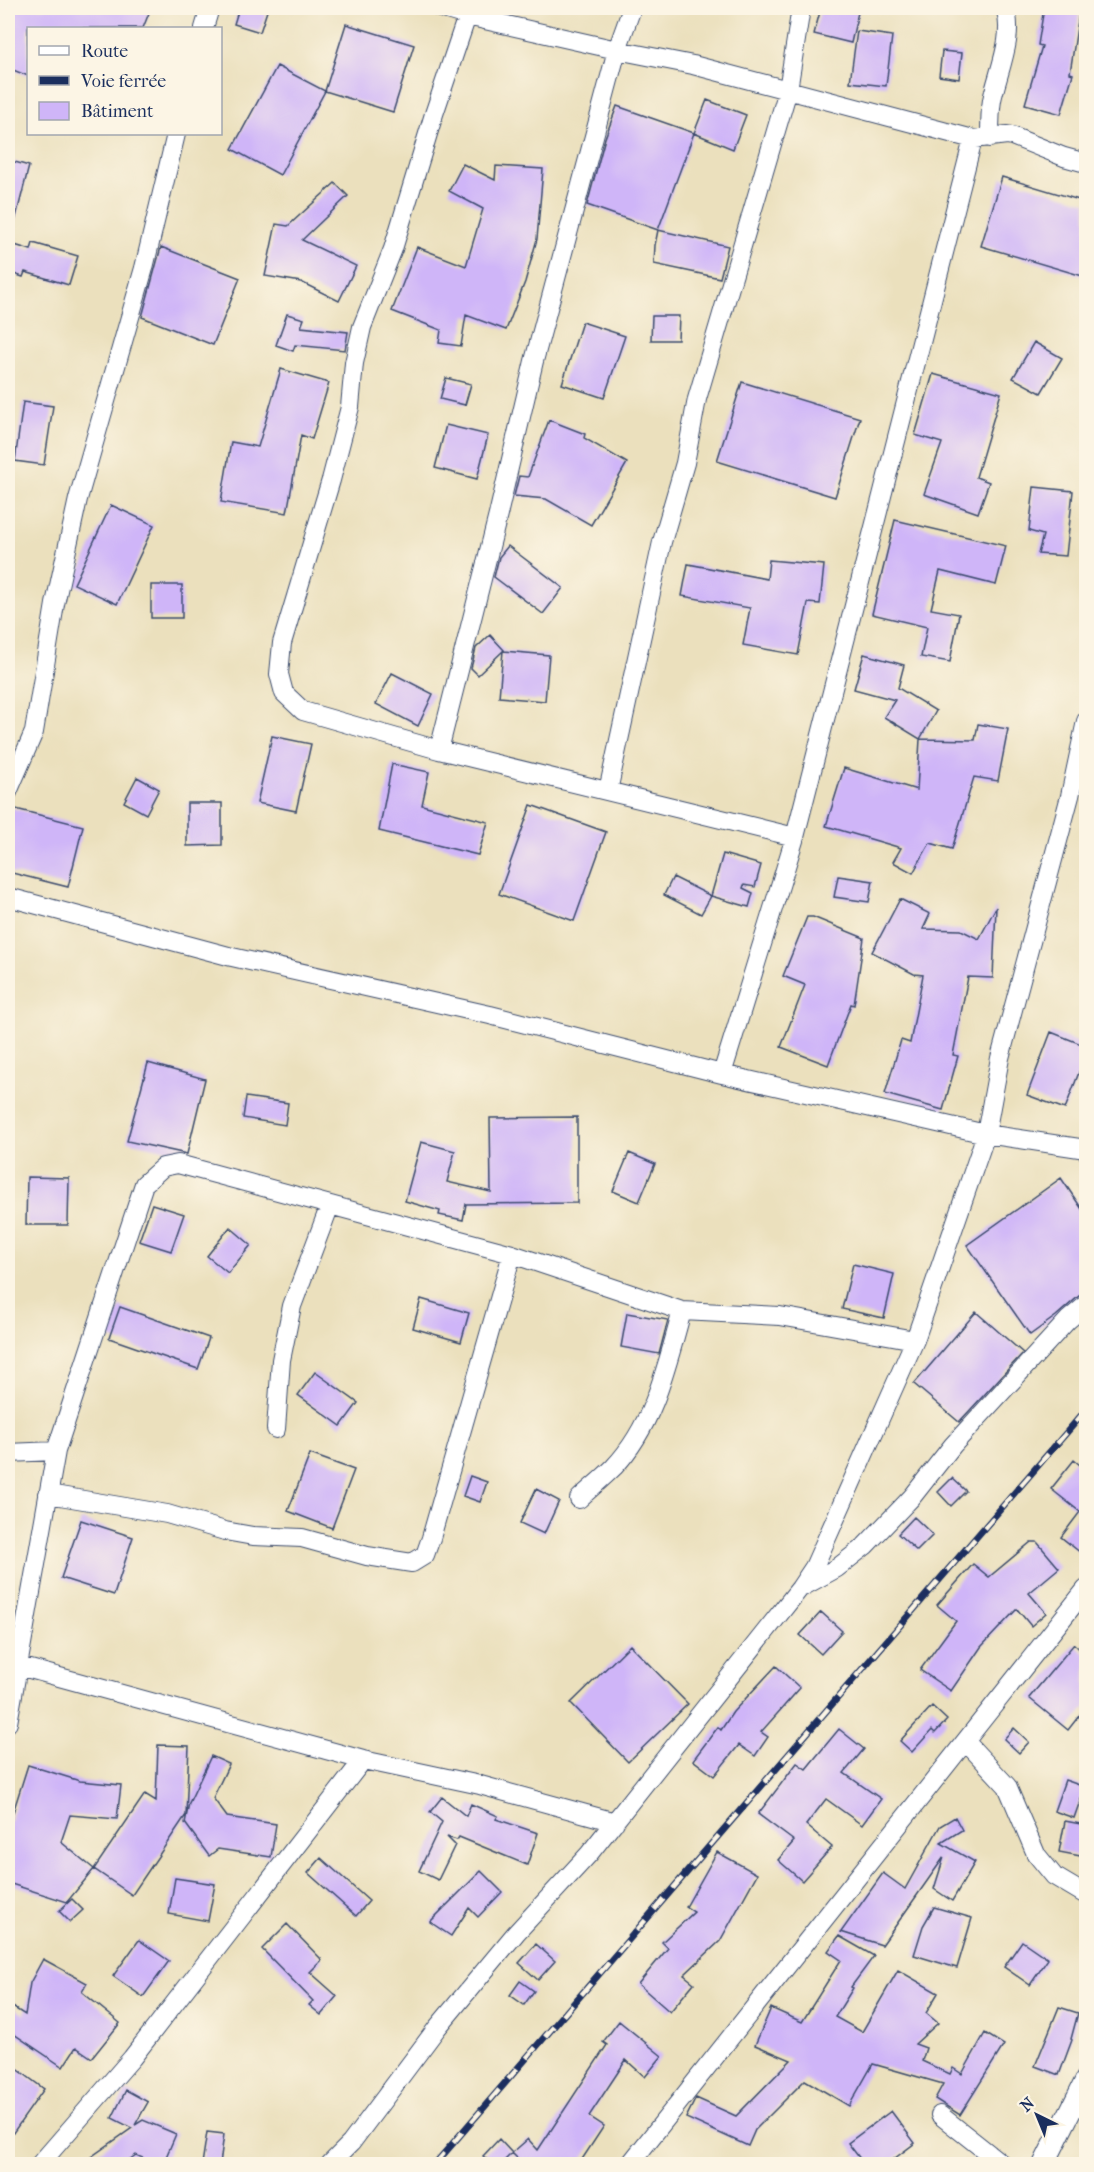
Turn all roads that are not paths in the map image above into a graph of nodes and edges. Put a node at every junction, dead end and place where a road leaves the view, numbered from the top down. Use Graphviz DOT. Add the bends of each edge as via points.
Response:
graph roads {
  1 [pos="210,8"];
  2 [pos="446,8"];
  3 [pos="632,8"];
  4 [pos="801,8"];
  5 [pos="1005,8"];
  6 [pos="467,16"];
  7 [pos="204,27"];
  8 [pos="617,50"];
  9 [pos="788,90"];
  10 [pos="176,135"];
  11 [pos="981,139"];
  12 [pos="1086,163"];
  13 [pos="1086,721"];
  14 [pos="439,750"];
  15 [pos="608,791"];
  16 [pos="8,792"];
  17 [pos="795,837"];
  18 [pos="8,897"];
  19 [pos="722,1074"];
  20 [pos="986,1134"];
  21 [pos="1086,1149"];
  22 [pos="330,1205"];
  23 [pos="512,1254"];
  24 [pos="1086,1305"];
  25 [pos="682,1311"];
  26 [pos="915,1340"];
  27 [pos="276,1429"];
  28 [pos="56,1452"];
  29 [pos="8,1453"];
  30 [pos="48,1494"];
  31 [pos="579,1499"];
  32 [pos="800,1588"];
  33 [pos="1086,1589"];
  34 [pos="13,1664"];
  35 [pos="8,1723"];
  36 [pos="966,1742"];
  37 [pos="363,1760"];
  38 [pos="615,1822"];
  39 [pos="1086,1895"];
  40 [pos="1086,2080"];
  41 [pos="940,2115"];
  42 [pos="40,2164"];
  43 [pos="330,2164"];
  44 [pos="630,2164"];
  45 [pos="1002,2164"];
  46 [pos="1044,2164"];
  1 -- 7 [label="street"];
  2 -- 6 [label="street"];
  3 -- 8 [label="street"];
  4 -- 9 [label="street"];
  5 -- 11 [label="street" via="1008,34"];
  6 -- 8 [label="street"];
  6 -- 14 [label="street" via="393,249 362,327 350,407 282,643 279,674 284,693 303,711"];
  8 -- 9 [label="street"];
  8 -- 14 [label="street" via="534,361"];
  9 -- 11 [label="street"];
  9 -- 15 [label="street" via="697,399"];
  10 -- 16 [label="street" via="144,268 78,499 55,604 34,732"];
  11 -- 12 [label="street" via="1012,136"];
  11 -- 17 [label="street"];
  13 -- 20 [label="street" via="1070,796 1000,1058"];
  14 -- 15 [label="street"];
  15 -- 17 [label="street"];
  17 -- 19 [label="street"];
  18 -- 19 [label="street" via="232,957 490,1015"];
  19 -- 20 [label="street"];
  20 -- 21 [label="street"];
  20 -- 26 [label="street"];
  22 -- 23 [label="street"];
  22 -- 27 [label="street" via="292,1306"];
  22 -- 28 [label="street" via="178,1164 163,1167 144,1184"];
  23 -- 25 [label="street"];
  23 -- 30 [label="street" via="431,1538 424,1555 412,1563 367,1556 302,1538 234,1533 166,1514"];
  24 -- 32 [label="street" via="960,1437 912,1497 865,1546 837,1568"];
  25 -- 26 [label="street" via="780,1316"];
  25 -- 31 [label="street" via="660,1389 639,1432 615,1466"];
  26 -- 32 [label="street"];
  28 -- 29 [label="street"];
  28 -- 30 [label="street"];
  30 -- 34 [label="street"];
  32 -- 38 [label="street"];
  33 -- 36 [label="street"];
  34 -- 35 [label="street"];
  34 -- 37 [label="street"];
  36 -- 39 [label="street" via="1006,1786 1036,1854 1054,1876"];
  36 -- 44 [label="street"];
  37 -- 38 [label="street" via="480,1785"];
  37 -- 42 [label="street" via="132,2058"];
  38 -- 43 [label="street" via="436,2028 351,2143"];
  40 -- 46 [label="street"];
  41 -- 45 [label="street"];
}
